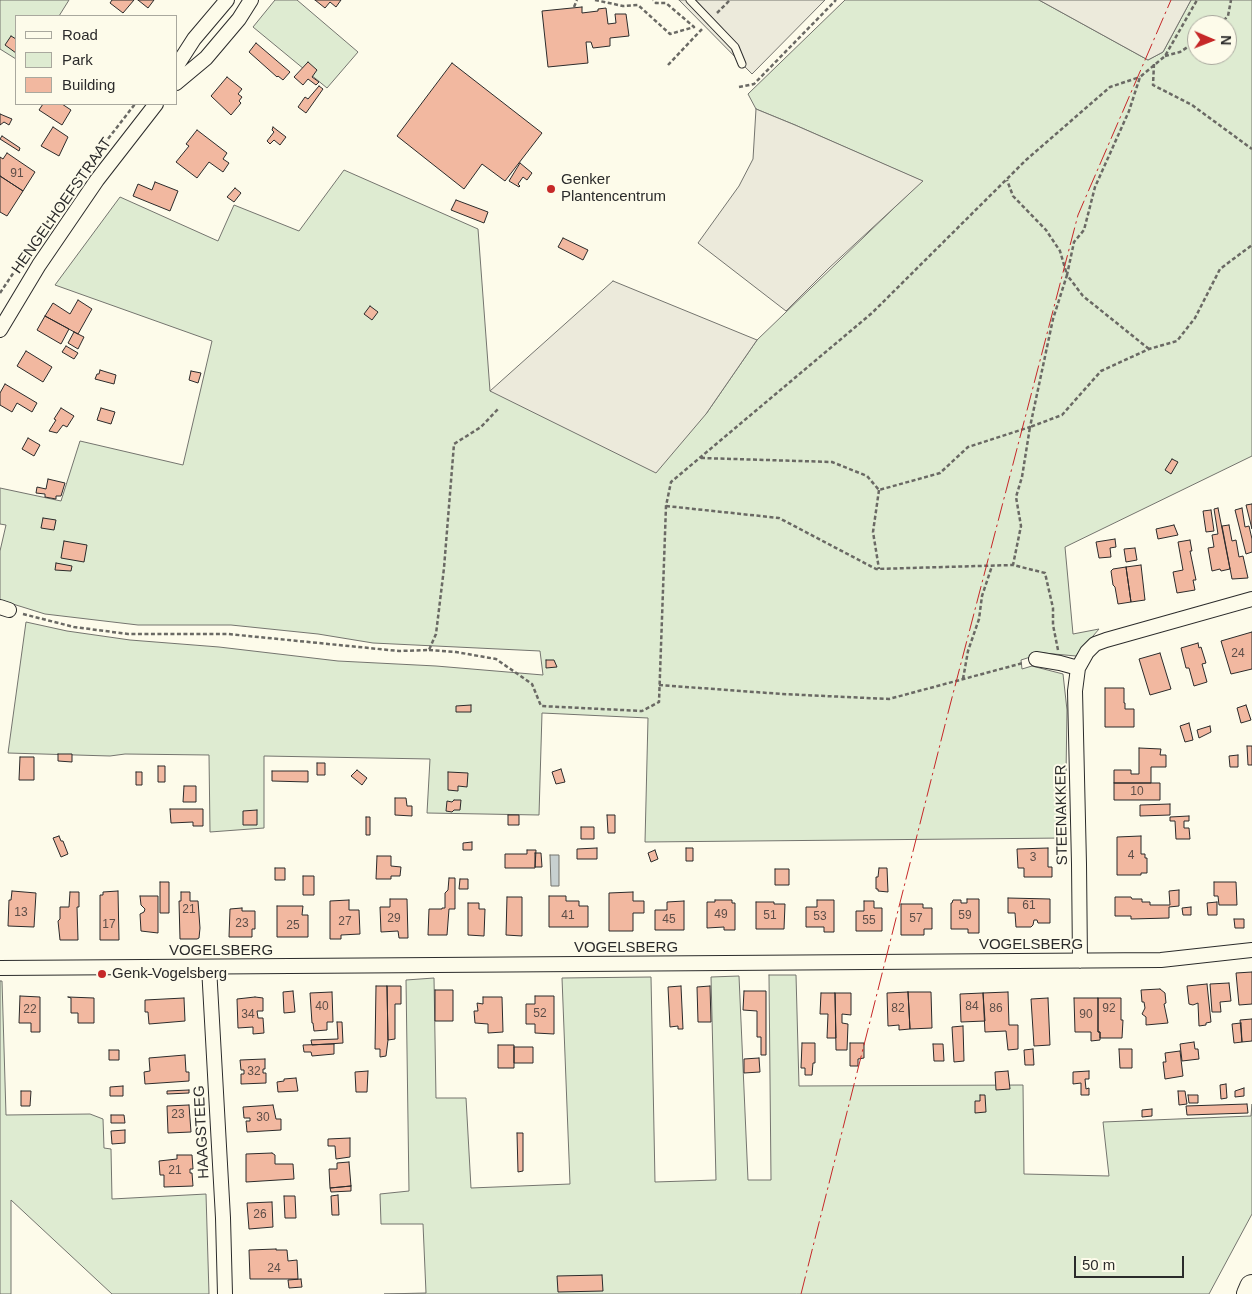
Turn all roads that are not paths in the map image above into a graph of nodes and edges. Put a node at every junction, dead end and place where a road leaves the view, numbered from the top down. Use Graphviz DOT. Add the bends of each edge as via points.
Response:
graph roads {
  1 [pos="227,0"];
  2 [pos="251,0"];
  3 [pos="690,0"];
  4 [pos="178,64"];
  5 [pos="742,64"];
  6 [pos="178,81"];
  7 [pos="155,105"];
  8 [pos="0,330"];
  9 [pos="1252,599"];
  10 [pos="1036,659"];
  11 [pos="1078,668"];
  12 [pos="1252,950"];
  13 [pos="1080,960"];
  14 [pos="209,967"];
  15 [pos="0,968"];
  16 [pos="1252,1287"];
  17 [pos="225,1294"];
  18 [pos="1248,1294"];
  1 -- 4 [label="street"];
  2 -- 6 [label="street" via="206,58"];
  3 -- 5 [label="lane" via="735,47"];
  7 -- 8 [label="street, HENGELHOEFSTRAAT" via="92,188 39,265"];
  9 -- 11 [label="street, STEENAKKER" via="1095,644"];
  10 -- 11 [label="street"];
  11 -- 13 [label="street, STEENAKKER" via="1075,690"];
  12 -- 13 [label="street, VOGELSBERG" via="1161,960"];
  13 -- 14 [label="street, VOGELSBERG"];
  14 -- 15 [label="street, VOGELSBERG"];
  14 -- 17 [label="street, HAAGSTEEG"];
  16 -- 18 [label="highway"];
}
